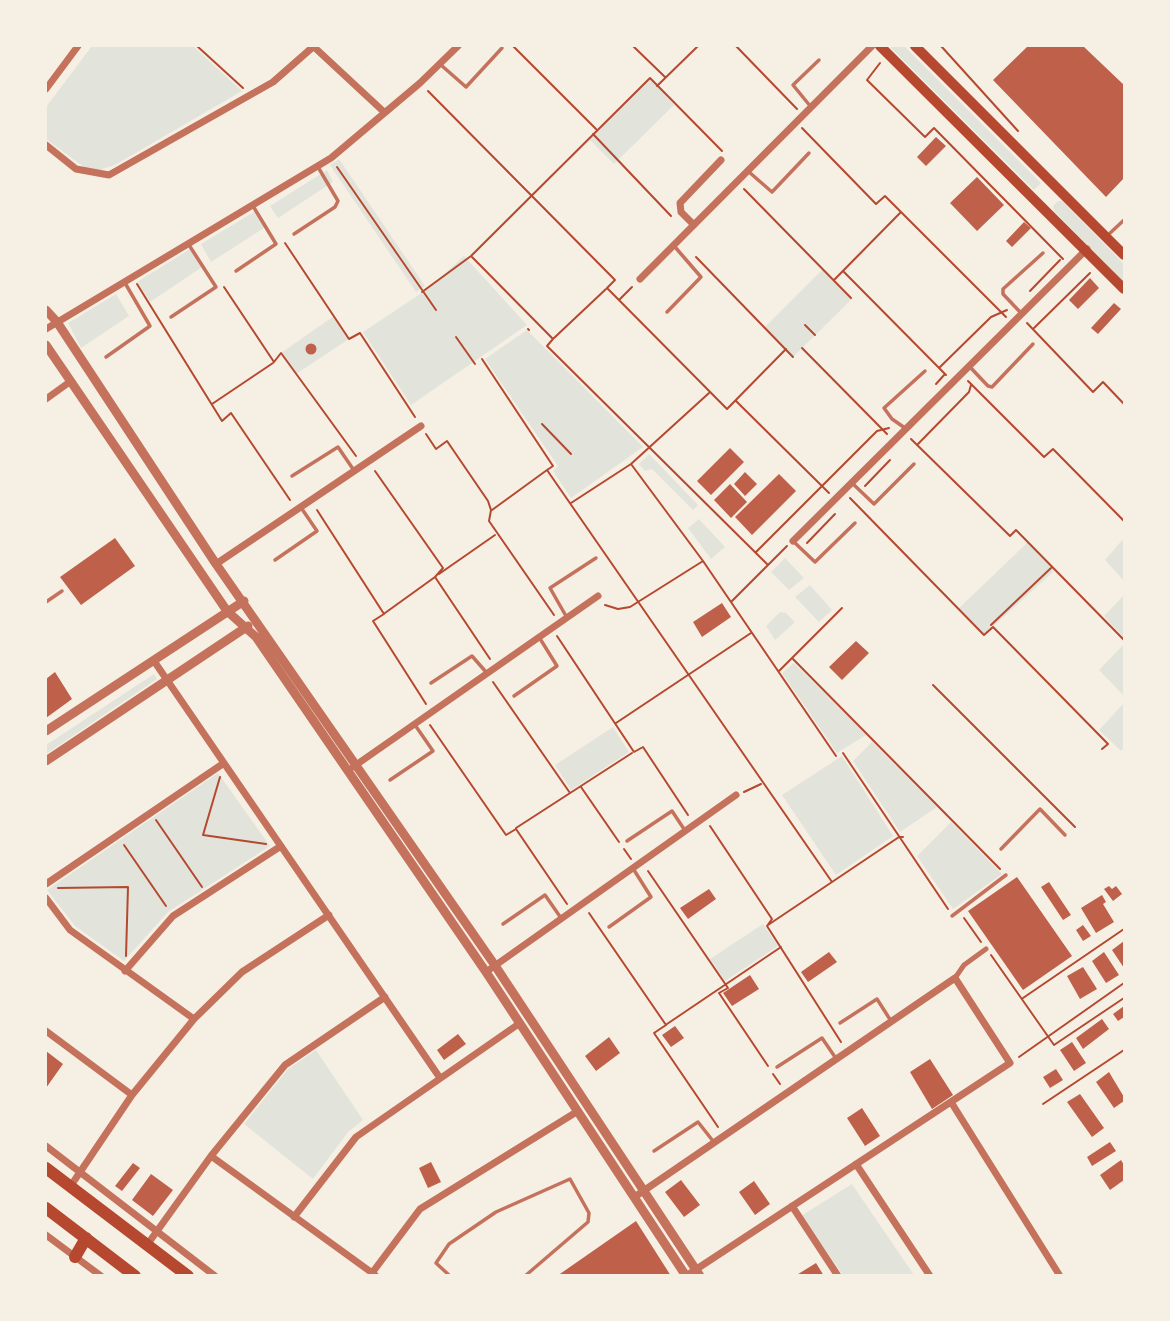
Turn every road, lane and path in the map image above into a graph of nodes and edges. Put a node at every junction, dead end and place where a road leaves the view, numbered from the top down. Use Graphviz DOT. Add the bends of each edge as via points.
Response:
graph roads {
  1 [pos="78,46"];
  2 [pos="197,46"];
  3 [pos="313,46"];
  4 [pos="458,46"];
  5 [pos="513,46"];
  6 [pos="633,46"];
  7 [pos="698,46"];
  8 [pos="736,46"];
  9 [pos="872,46"];
  10 [pos="915,46"];
  11 [pos="941,46"];
  12 [pos="502,48"];
  13 [pos="884,49"];
  14 [pos="819,60"];
  15 [pos="440,63"];
  16 [pos="666,78"];
  17 [pos="420,83"];
  18 [pos="657,86"];
  19 [pos="46,89"];
  20 [pos="251,96"];
  21 [pos="811,107"];
  22 [pos="384,112"];
  23 [pos="803,115"];
  24 [pos="796,122"];
  25 [pos="597,130"];
  26 [pos="593,134"];
  27 [pos="1025,139"];
  28 [pos="46,145"];
  29 [pos="809,153"];
  30 [pos="723,157"];
  31 [pos="331,158"];
  32 [pos="317,166"];
  33 [pos="748,170"];
  34 [pos="737,181"];
  35 [pos="1056,187"];
  36 [pos="531,196"];
  37 [pos="1041,204"];
  38 [pos="252,205"];
  39 [pos="901,212"];
  40 [pos="1125,220"];
  41 [pos="694,225"];
  42 [pos="687,232"];
  43 [pos="294,234"];
  44 [pos="280,236"];
  45 [pos="1106,237"];
  46 [pos="188,243"];
  47 [pos="676,243"];
  48 [pos="1087,249"];
  49 [pos="1043,253"];
  50 [pos="1125,255"];
  51 [pos="471,256"];
  52 [pos="1061,259"];
  53 [pos="1075,260"];
  54 [pos="1093,270"];
  55 [pos="236,271"];
  56 [pos="843,271"];
  57 [pos="132,276"];
  58 [pos="640,279"];
  59 [pos="124,281"];
  60 [pos="833,281"];
  61 [pos="222,285"];
  62 [pos="607,288"];
  63 [pos="1125,289"];
  64 [pos="422,292"];
  65 [pos="851,298"];
  66 [pos="619,300"];
  67 [pos="1014,307"];
  68 [pos="46,310"];
  69 [pos="436,310"];
  70 [pos="667,312"];
  71 [pos="1002,313"];
  72 [pos="1020,314"];
  73 [pos="171,317"];
  74 [pos="57,322"];
  75 [pos="1012,323"];
  76 [pos="805,325"];
  77 [pos="46,329"];
  78 [pos="1033,329"];
  79 [pos="815,335"];
  80 [pos="456,337"];
  81 [pos="553,339"];
  82 [pos="1032,344"];
  83 [pos="46,345"];
  84 [pos="802,348"];
  85 [pos="786,349"];
  86 [pos="106,356"];
  87 [pos="793,357"];
  88 [pos="482,359"];
  89 [pos="274,362"];
  90 [pos="475,364"];
  91 [pos="968,365"];
  92 [pos="939,368"];
  93 [pos="925,371"];
  94 [pos="960,373"];
  95 [pos="975,373"];
  96 [pos="948,377"];
  97 [pos="71,381"];
  98 [pos="936,384"];
  99 [pos="971,384"];
  100 [pos="710,392"];
  101 [pos="46,399"];
  102 [pos="735,400"];
  103 [pos="212,404"];
  104 [pos="1125,404"];
  105 [pos="542,424"];
  106 [pos="421,426"];
  107 [pos="902,428"];
  108 [pos="883,430"];
  109 [pos="892,439"];
  110 [pos="917,445"];
  111 [pos="649,447"];
  112 [pos="571,454"];
  113 [pos="894,456"];
  114 [pos="366,463"];
  115 [pos="631,464"];
  116 [pos="914,464"];
  117 [pos="547,470"];
  118 [pos="354,471"];
  119 [pos="292,476"];
  120 [pos="850,481"];
  121 [pos="822,486"];
  122 [pos="842,490"];
  123 [pos="860,491"];
  124 [pos="834,498"];
  125 [pos="310,501"];
  126 [pos="570,503"];
  127 [pos="842,507"];
  128 [pos="299,508"];
  129 [pos="491,510"];
  130 [pos="1125,521"];
  131 [pos="855,523"];
  132 [pos="496,534"];
  133 [pos="793,541"];
  134 [pos="801,549"];
  135 [pos="755,552"];
  136 [pos="596,558"];
  137 [pos="275,560"];
  138 [pos="703,561"];
  139 [pos="216,564"];
  140 [pos="768,565"];
  141 [pos="1052,566"];
  142 [pos="435,577"];
  143 [pos="62,591"];
  144 [pos="598,596"];
  145 [pos="244,601"];
  146 [pos="46,602"];
  147 [pos="731,602"];
  148 [pos="638,603"];
  149 [pos="842,608"];
  150 [pos="227,611"];
  151 [pos="384,614"];
  152 [pos="566,616"];
  153 [pos="257,621"];
  154 [pos="988,622"];
  155 [pos="554,624"];
  156 [pos="992,626"];
  157 [pos="246,628"];
  158 [pos="752,633"];
  159 [pos="538,635"];
  160 [pos="1125,640"];
  161 [pos="792,657"];
  162 [pos="154,662"];
  163 [pos="495,666"];
  164 [pos="486,672"];
  165 [pos="778,672"];
  166 [pos="686,675"];
  167 [pos="166,680"];
  168 [pos="431,683"];
  169 [pos="933,685"];
  170 [pos="514,696"];
  171 [pos="427,714"];
  172 [pos="414,723"];
  173 [pos="615,724"];
  174 [pos="46,731"];
  175 [pos="1102,749"];
  176 [pos="634,752"];
  177 [pos="843,752"];
  178 [pos="836,756"];
  179 [pos="46,761"];
  180 [pos="224,762"];
  181 [pos="355,765"];
  182 [pos="347,772"];
  183 [pos="390,780"];
  184 [pos="761,783"];
  185 [pos="581,787"];
  186 [pos="570,793"];
  187 [pos="736,795"];
  188 [pos="150,813"];
  189 [pos="705,818"];
  190 [pos="695,825"];
  191 [pos="1075,827"];
  192 [pos="516,829"];
  193 [pos="685,831"];
  194 [pos="117,835"];
  195 [pos="1065,835"];
  196 [pos="901,837"];
  197 [pos="627,841"];
  198 [pos="281,846"];
  199 [pos="1001,849"];
  200 [pos="636,865"];
  201 [pos="1006,875"];
  202 [pos="832,882"];
  203 [pos="46,884"];
  204 [pos="59,888"];
  205 [pos="207,894"];
  206 [pos="46,898"];
  207 [pos="582,903"];
  208 [pos="572,910"];
  209 [pos="960,911"];
  210 [pos="329,915"];
  211 [pos="173,916"];
  212 [pos="952,916"];
  213 [pos="561,918"];
  214 [pos="503,924"];
  215 [pos="767,926"];
  216 [pos="610,927"];
  217 [pos="1125,929"];
  218 [pos="781,947"];
  219 [pos="986,949"];
  220 [pos="494,964"];
  221 [pos="125,971"];
  222 [pos="486,972"];
  223 [pos="955,978"];
  224 [pos="1125,984"];
  225 [pos="725,985"];
  226 [pos="385,997"];
  227 [pos="1125,998"];
  228 [pos="1022,999"];
  229 [pos="194,1019"];
  230 [pos="891,1021"];
  231 [pos="520,1023"];
  232 [pos="840,1023"];
  233 [pos="666,1025"];
  234 [pos="1064,1025"];
  235 [pos="46,1031"];
  236 [pos="1070,1034"];
  237 [pos="1048,1036"];
  238 [pos="1125,1050"];
  239 [pos="848,1052"];
  240 [pos="836,1059"];
  241 [pos="1010,1063"];
  242 [pos="778,1067"];
  243 [pos="440,1077"];
  244 [pos="786,1093"];
  245 [pos="132,1095"];
  246 [pos="951,1102"];
  247 [pos="1043,1104"];
  248 [pos="579,1111"];
  249 [pos="724,1136"];
  250 [pos="714,1143"];
  251 [pos="46,1146"];
  252 [pos="654,1151"];
  253 [pos="211,1156"];
  254 [pos="856,1164"];
  255 [pos="46,1168"];
  256 [pos="81,1172"];
  257 [pos="70,1187"];
  258 [pos="646,1190"];
  259 [pos="636,1196"];
  260 [pos="792,1206"];
  261 [pos="46,1208"];
  262 [pos="294,1217"];
  263 [pos="157,1233"];
  264 [pos="46,1235"];
  265 [pos="86,1238"];
  266 [pos="147,1244"];
  267 [pos="75,1257"];
  268 [pos="698,1272"];
  269 [pos="374,1274"];
  270 [pos="101,1276"];
  271 [pos="135,1276"];
  272 [pos="188,1276"];
  273 [pos="215,1276"];
  274 [pos="450,1276"];
  275 [pos="525,1276"];
  276 [pos="686,1276"];
  277 [pos="838,1276"];
  278 [pos="930,1276"];
  279 [pos="1060,1276"];
  1 -- 19 [label="street"];
  2 -- 20 [label="path"];
  3 -- 20 [label="street"];
  3 -- 22 [label="street"];
  4 -- 15 [label="street"];
  5 -- 25 [label="path"];
  6 -- 16 [label="path"];
  7 -- 16 [label="path"];
  8 -- 23 [label="path"];
  9 -- 21 [label="street"];
  10 -- 35 [label="main road"];
  11 -- 27 [label="path"];
  12 -- 15 [label="lane" via="466,87"];
  13 -- 37 [label="main road"];
  13 -- 52 [label="path" via="867,80 925,137 934,128"];
  14 -- 21 [label="lane" via="793,85"];
  15 -- 17 [label="street"];
  16 -- 18 [label="path"];
  17 -- 22 [label="street"];
  17 -- 36 [label="path"];
  18 -- 25 [label="path" via="650,78"];
  18 -- 30 [label="path"];
  20 -- 28 [label="street" via="109,175 76,169"];
  21 -- 23 [label="street"];
  22 -- 31 [label="street"];
  23 -- 24 [label="street"];
  24 -- 33 [label="street"];
  24 -- 39 [label="path" via="876,204 885,196"];
  25 -- 26 [label="path"];
  26 -- 36 [label="path"];
  26 -- 42 [label="path"];
  29 -- 33 [label="lane" via="772,192"];
  30 -- 41 [label="street" via="680,203 681,212"];
  31 -- 32 [label="street"];
  31 -- 64 [label="path"];
  32 -- 38 [label="street"];
  32 -- 43 [label="lane" via="338,201"];
  33 -- 34 [label="street"];
  34 -- 41 [label="street"];
  34 -- 60 [label="path"];
  35 -- 37 [label="main road"];
  35 -- 45 [label="main road"];
  36 -- 51 [label="path"];
  36 -- 62 [label="path" via="615,280"];
  37 -- 48 [label="main road"];
  38 -- 46 [label="street"];
  38 -- 55 [label="lane" via="276,244"];
  39 -- 56 [label="path"];
  39 -- 71 [label="path"];
  40 -- 45 [label="lane"];
  41 -- 42 [label="street"];
  42 -- 47 [label="street"];
  44 -- 106 [label="path" via="349,339 360,333"];
  45 -- 50 [label="main road"];
  46 -- 57 [label="street"];
  46 -- 73 [label="lane" via="215,287"];
  47 -- 58 [label="street"];
  47 -- 70 [label="lane" via="701,277"];
  47 -- 85 [label="path"];
  48 -- 53 [label="street"];
  48 -- 63 [label="main road"];
  49 -- 67 [label="lane" via="1003,289"];
  51 -- 64 [label="path"];
  51 -- 81 [label="path"];
  52 -- 53 [label="path"];
  52 -- 67 [label="path"];
  53 -- 72 [label="street"];
  54 -- 78 [label="path"];
  56 -- 60 [label="path"];
  56 -- 92 [label="path"];
  57 -- 59 [label="street"];
  57 -- 103 [label="path"];
  58 -- 66 [label="path"];
  59 -- 74 [label="street"];
  59 -- 86 [label="lane" via="150,326"];
  60 -- 65 [label="path"];
  61 -- 89 [label="path"];
  62 -- 66 [label="path"];
  62 -- 81 [label="path"];
  64 -- 69 [label="path"];
  66 -- 100 [label="path"];
  67 -- 71 [label="path"];
  67 -- 72 [label="lane"];
  68 -- 74 [label="street"];
  71 -- 75 [label="path"];
  71 -- 92 [label="path" via="991,317"];
  72 -- 75 [label="street"];
  72 -- 78 [label="path"];
  74 -- 77 [label="street"];
  74 -- 139 [label="street"];
  75 -- 91 [label="street"];
  76 -- 79 [label="path"];
  78 -- 104 [label="path" via="1093,392 1103,382"];
  80 -- 90 [label="path"];
  81 -- 111 [label="path" via="546,345"];
  82 -- 95 [label="lane" via="992,387"];
  83 -- 97 [label="street"];
  84 -- 108 [label="path"];
  85 -- 87 [label="path"];
  85 -- 102 [label="path"];
  88 -- 117 [label="path" via="553,466"];
  89 -- 103 [label="path"];
  89 -- 114 [label="path" via="281,353"];
  91 -- 94 [label="street"];
  91 -- 95 [label="lane"];
  92 -- 96 [label="path"];
  93 -- 107 [label="lane" via="884,408"];
  94 -- 96 [label="street"];
  94 -- 99 [label="path"];
  95 -- 99 [label="path"];
  96 -- 98 [label="path"];
  96 -- 107 [label="street"];
  97 -- 101 [label="street"];
  97 -- 150 [label="street"];
  99 -- 110 [label="path" via="969,392"];
  99 -- 130 [label="path" via="1044,457 1053,449"];
  100 -- 102 [label="path" via="727,409"];
  100 -- 111 [label="path"];
  102 -- 121 [label="path"];
  103 -- 128 [label="path" via="222,421 231,413"];
  105 -- 112 [label="path"];
  106 -- 114 [label="street"];
  106 -- 129 [label="path" via="436,449 447,441"];
  107 -- 108 [label="path"];
  107 -- 109 [label="street"];
  107 -- 110 [label="path"];
  108 -- 109 [label="path"];
  108 -- 121 [label="path"];
  109 -- 120 [label="street"];
  110 -- 141 [label="path" via="1010,536 1016,530"];
  111 -- 115 [label="path"];
  111 -- 135 [label="path"];
  113 -- 123 [label="path"];
  114 -- 118 [label="street"];
  114 -- 142 [label="path" via="443,568"];
  115 -- 126 [label="path"];
  115 -- 138 [label="path"];
  116 -- 123 [label="lane" via="874,503"];
  117 -- 126 [label="path"];
  117 -- 129 [label="path"];
  118 -- 119 [label="lane" via="338,447"];
  118 -- 125 [label="street"];
  120 -- 122 [label="street"];
  120 -- 123 [label="lane"];
  121 -- 124 [label="path"];
  121 -- 135 [label="path"];
  122 -- 124 [label="street"];
  122 -- 156 [label="path" via="984,635"];
  124 -- 133 [label="street"];
  125 -- 128 [label="street"];
  125 -- 151 [label="path"];
  126 -- 148 [label="path"];
  127 -- 134 [label="path"];
  128 -- 137 [label="lane" via="317,531"];
  128 -- 139 [label="street"];
  129 -- 132 [label="path" via="489,521"];
  131 -- 134 [label="lane" via="816,562"];
  132 -- 142 [label="path"];
  132 -- 155 [label="path"];
  133 -- 134 [label="lane"];
  133 -- 140 [label="path"];
  135 -- 140 [label="path"];
  136 -- 152 [label="lane" via="550,588"];
  138 -- 147 [label="path"];
  138 -- 148 [label="path"];
  139 -- 145 [label="street"];
  140 -- 147 [label="path"];
  141 -- 156 [label="path"];
  141 -- 160 [label="path"];
  142 -- 151 [label="path"];
  142 -- 163 [label="path"];
  143 -- 146 [label="lane"];
  144 -- 148 [label="path" via="606,606 618,609"];
  144 -- 152 [label="street"];
  145 -- 150 [label="street"];
  145 -- 153 [label="street"];
  147 -- 158 [label="path"];
  148 -- 166 [label="path"];
  149 -- 161 [label="path"];
  150 -- 157 [label="street"];
  150 -- 162 [label="street"];
  151 -- 171 [label="path" via="373,621"];
  152 -- 155 [label="street"];
  153 -- 157 [label="street"];
  153 -- 181 [label="street"];
  154 -- 156 [label="path"];
  155 -- 159 [label="street"];
  155 -- 173 [label="path"];
  156 -- 175 [label="path" via="1108,744"];
  157 -- 167 [label="street"];
  157 -- 182 [label="street"];
  158 -- 165 [label="path"];
  158 -- 166 [label="path"];
  159 -- 163 [label="street"];
  159 -- 170 [label="lane" via="557,666"];
  161 -- 165 [label="path"];
  161 -- 201 [label="path"];
  162 -- 167 [label="street"];
  162 -- 174 [label="street"];
  163 -- 164 [label="street"];
  164 -- 168 [label="lane" via="471,656"];
  164 -- 171 [label="street"];
  164 -- 186 [label="path"];
  165 -- 178 [label="path"];
  166 -- 173 [label="path"];
  166 -- 184 [label="path"];
  167 -- 179 [label="street"];
  167 -- 180 [label="street"];
  169 -- 191 [label="path"];
  171 -- 172 [label="street"];
  171 -- 192 [label="path" via="506,835"];
  172 -- 181 [label="street"];
  172 -- 183 [label="lane" via="433,751"];
  173 -- 176 [label="path"];
  176 -- 185 [label="path"];
  176 -- 190 [label="path" via="643,747"];
  177 -- 196 [label="path"];
  180 -- 188 [label="street"];
  180 -- 198 [label="street"];
  180 -- 198 [label="path" via="203,835"];
  181 -- 182 [label="street"];
  181 -- 220 [label="street"];
  182 -- 222 [label="street"];
  184 -- 187 [label="path"];
  184 -- 202 [label="path"];
  185 -- 186 [label="path"];
  185 -- 200 [label="path"];
  186 -- 192 [label="path"];
  187 -- 189 [label="street"];
  188 -- 194 [label="street"];
  188 -- 205 [label="path"];
  189 -- 190 [label="street"];
  189 -- 215 [label="path" via="772,919"];
  190 -- 193 [label="street"];
  192 -- 208 [label="path"];
  193 -- 197 [label="lane" via="672,811"];
  193 -- 200 [label="street"];
  194 -- 203 [label="street"];
  194 -- 211 [label="path"];
  195 -- 199 [label="lane" via="1040,809"];
  196 -- 202 [label="path"];
  196 -- 212 [label="path"];
  198 -- 205 [label="street"];
  198 -- 210 [label="street"];
  200 -- 207 [label="street"];
  200 -- 216 [label="lane" via="652,897"];
  200 -- 225 [label="path"];
  201 -- 209 [label="lane"];
  202 -- 215 [label="path"];
  204 -- 221 [label="path" via="128,887"];
  205 -- 211 [label="street"];
  206 -- 221 [label="street" via="70,930"];
  207 -- 208 [label="street"];
  207 -- 233 [label="path"];
  208 -- 213 [label="street"];
  209 -- 212 [label="lane"];
  209 -- 219 [label="path"];
  210 -- 226 [label="street"];
  210 -- 229 [label="street" via="242,972"];
  211 -- 221 [label="street"];
  213 -- 214 [label="lane" via="545,895"];
  213 -- 220 [label="street"];
  215 -- 218 [label="path"];
  217 -- 228 [label="path"];
  218 -- 225 [label="path"];
  218 -- 239 [label="path"];
  219 -- 223 [label="street"];
  219 -- 228 [label="path"];
  220 -- 222 [label="street"];
  220 -- 258 [label="street"];
  221 -- 229 [label="street"];
  222 -- 231 [label="street"];
  223 -- 230 [label="street"];
  223 -- 241 [label="street"];
  224 -- 234 [label="path"];
  225 -- 233 [label="path"];
  225 -- 244 [label="path" via="719,993"];
  226 -- 243 [label="street"];
  226 -- 253 [label="street" via="285,1066"];
  227 -- 236 [label="path"];
  228 -- 237 [label="path"];
  229 -- 245 [label="street"];
  230 -- 232 [label="lane" via="877,999"];
  230 -- 239 [label="street"];
  231 -- 243 [label="street"];
  231 -- 248 [label="street"];
  233 -- 249 [label="path" via="654,1034"];
  234 -- 236 [label="path"];
  234 -- 237 [label="path"];
  235 -- 245 [label="street"];
  236 -- 237 [label="path" via="1054,1045"];
  237 -- 241 [label="path"];
  238 -- 247 [label="path"];
  239 -- 240 [label="street"];
  240 -- 242 [label="lane" via="822,1038"];
  240 -- 244 [label="street"];
  241 -- 246 [label="street"];
  243 -- 262 [label="street" via="356,1137"];
  244 -- 249 [label="street"];
  245 -- 256 [label="street"];
  246 -- 254 [label="street"];
  246 -- 279 [label="street"];
  248 -- 259 [label="street"];
  248 -- 269 [label="street" via="420,1209"];
  249 -- 250 [label="street"];
  250 -- 252 [label="lane" via="698,1122"];
  250 -- 258 [label="street"];
  251 -- 256 [label="street"];
  253 -- 262 [label="street"];
  253 -- 263 [label="street"];
  254 -- 260 [label="street"];
  254 -- 278 [label="street"];
  255 -- 257 [label="main road"];
  256 -- 257 [label="street"];
  256 -- 263 [label="street"];
  257 -- 266 [label="main road"];
  258 -- 259 [label="street"];
  258 -- 268 [label="street"];
  259 -- 276 [label="street"];
  260 -- 268 [label="street"];
  260 -- 277 [label="street"];
  261 -- 265 [label="main road"];
  262 -- 269 [label="street"];
  263 -- 266 [label="street"];
  263 -- 273 [label="street"];
  264 -- 267 [label="street"];
  265 -- 267 [label="main road"];
  265 -- 271 [label="main road"];
  266 -- 272 [label="main road"];
  267 -- 270 [label="street"];
  268 -- 276 [label="street"];
  274 -- 275 [label="lane" via="436,1263 449,1244 496,1212 570,1179 589,1213 588,1222"];
}
